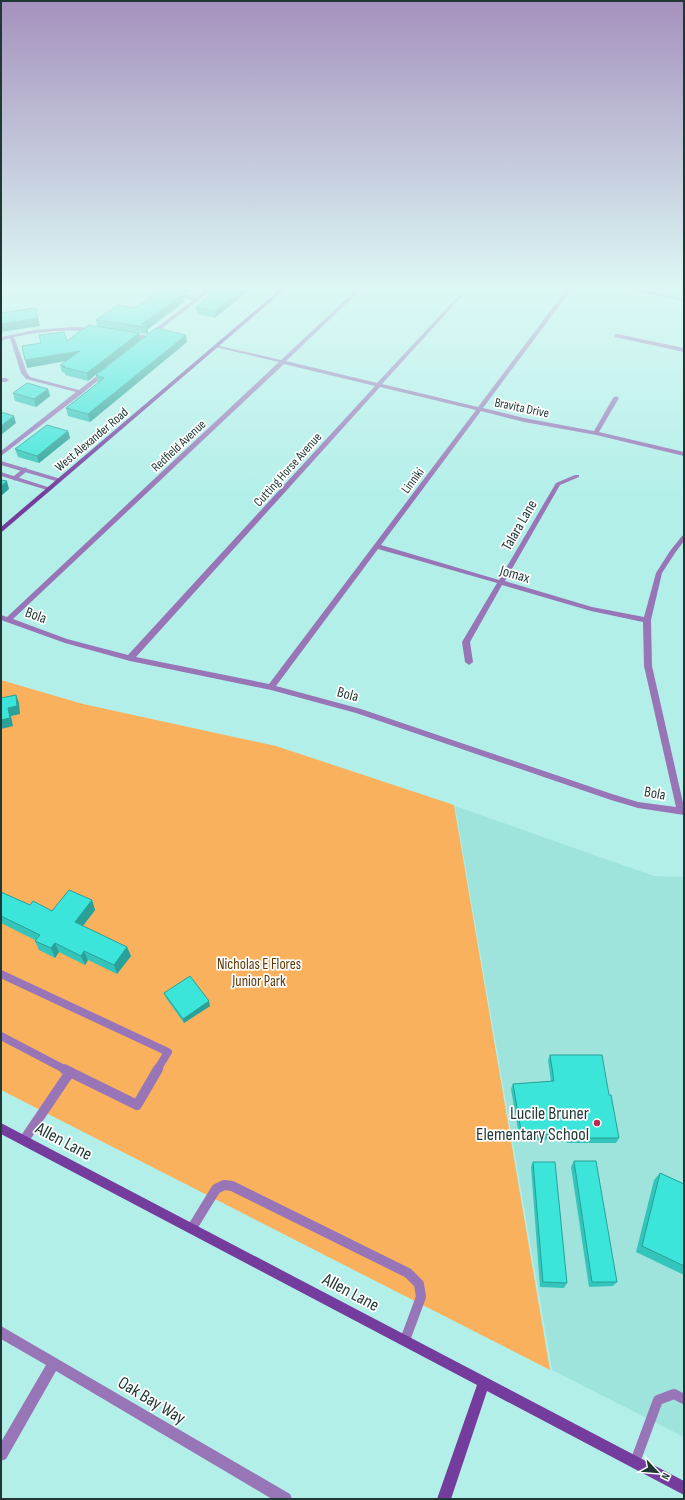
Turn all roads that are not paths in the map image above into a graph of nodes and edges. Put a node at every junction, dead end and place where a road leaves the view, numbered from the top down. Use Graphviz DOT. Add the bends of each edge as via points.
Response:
graph roads {
  1 [pos="18,356"];
  2 [pos="205,356"];
  3 [pos="255,356"];
  4 [pos="289,356"];
  5 [pos="405,356"];
  6 [pos="520,356"];
  7 [pos="282,363"];
  8 [pos="109,369"];
  9 [pos="378,386"];
  10 [pos="81,392"];
  11 [pos="616,398"];
  12 [pos="480,410"];
  13 [pos="596,433"];
  14 [pos="1,454"];
  15 [pos="684,454"];
  16 [pos="1,463"];
  17 [pos="25,470"];
  18 [pos="1,474"];
  19 [pos="577,476"];
  20 [pos="15,478"];
  21 [pos="59,480"];
  22 [pos="49,489"];
  23 [pos="1,530"];
  24 [pos="684,537"];
  25 [pos="377,546"];
  26 [pos="501,583"];
  27 [pos="4,619"];
  28 [pos="647,620"];
  29 [pos="130,658"];
  30 [pos="469,662"];
  31 [pos="271,687"];
  32 [pos="683,812"];
  33 [pos="1,974"];
  34 [pos="1,1036"];
  35 [pos="70,1072"];
  36 [pos="1,1128"];
  37 [pos="24,1140"];
  38 [pos="192,1228"];
  39 [pos="1,1332"];
  40 [pos="405,1340"];
  41 [pos="54,1363"];
  42 [pos="484,1382"];
  43 [pos="679,1396"];
  44 [pos="1,1454"];
  45 [pos="635,1462"];
  46 [pos="684,1488"];
  47 [pos="271,1495"];
  48 [pos="285,1499"];
  49 [pos="444,1499"];
  1 -- 10 [label="street" via="28,378"];
  2 -- 21 [label="main road, West Alexander Road"];
  3 -- 7 [label="street, Bravita Drive"];
  4 -- 7 [label="street, Redfield Avenue"];
  5 -- 9 [label="street, Cutting Horse Avenue"];
  6 -- 12 [label="street, Linniki"];
  7 -- 9 [label="street, Bravita Drive"];
  7 -- 27 [label="street, Redfield Avenue"];
  8 -- 10 [label="street"];
  9 -- 12 [label="street, Bravita Drive"];
  9 -- 29 [label="street, Cutting Horse Avenue"];
  10 -- 14 [label="street"];
  11 -- 13 [label="street"];
  12 -- 13 [label="street, Bravita Drive"];
  12 -- 25 [label="street, Linniki"];
  13 -- 15 [label="street, Bravita Drive"];
  16 -- 17 [label="street"];
  17 -- 20 [label="lane"];
  17 -- 21 [label="street"];
  18 -- 20 [label="street"];
  19 -- 26 [label="street, Talara Lane" via="558,484"];
  20 -- 22 [label="street"];
  21 -- 22 [label="main road, West Alexander Road"];
  22 -- 23 [label="main road, West Alexander Road"];
  24 -- 28 [label="street" via="659,573"];
  25 -- 26 [label="street, Jomax"];
  25 -- 31 [label="street, Linniki"];
  26 -- 28 [label="street, Jomax" via="591,609"];
  26 -- 30 [label="street, Talara Lane" via="466,642"];
  27 -- 29 [label="street, Bola" via="65,641"];
  28 -- 32 [label="street" via="648,666"];
  29 -- 31 [label="street, Bola"];
  31 -- 32 [label="street, Bola" via="358,710 611,797 638,805"];
  33 -- 35 [label="lane" via="168,1052 137,1105"];
  34 -- 35 [label="lane"];
  35 -- 37 [label="lane"];
  36 -- 37 [label="main road, Allen Lane"];
  37 -- 38 [label="main road, Allen Lane"];
  38 -- 40 [label="main road, Allen Lane"];
  38 -- 40 [label="lane" via="216,1189 224,1185 232,1186 408,1273 419,1284 421,1297"];
  39 -- 41 [label="street, Oak Bay Way"];
  40 -- 42 [label="main road, Allen Lane"];
  41 -- 44 [label="street"];
  41 -- 47 [label="street, Oak Bay Way"];
  42 -- 45 [label="main road, Allen Lane"];
  42 -- 49 [label="main road"];
  43 -- 45 [label="lane" via="658,1400"];
  45 -- 46 [label="main road, Allen Lane"];
  47 -- 48 [label="street, Oak Bay Way"];
}
